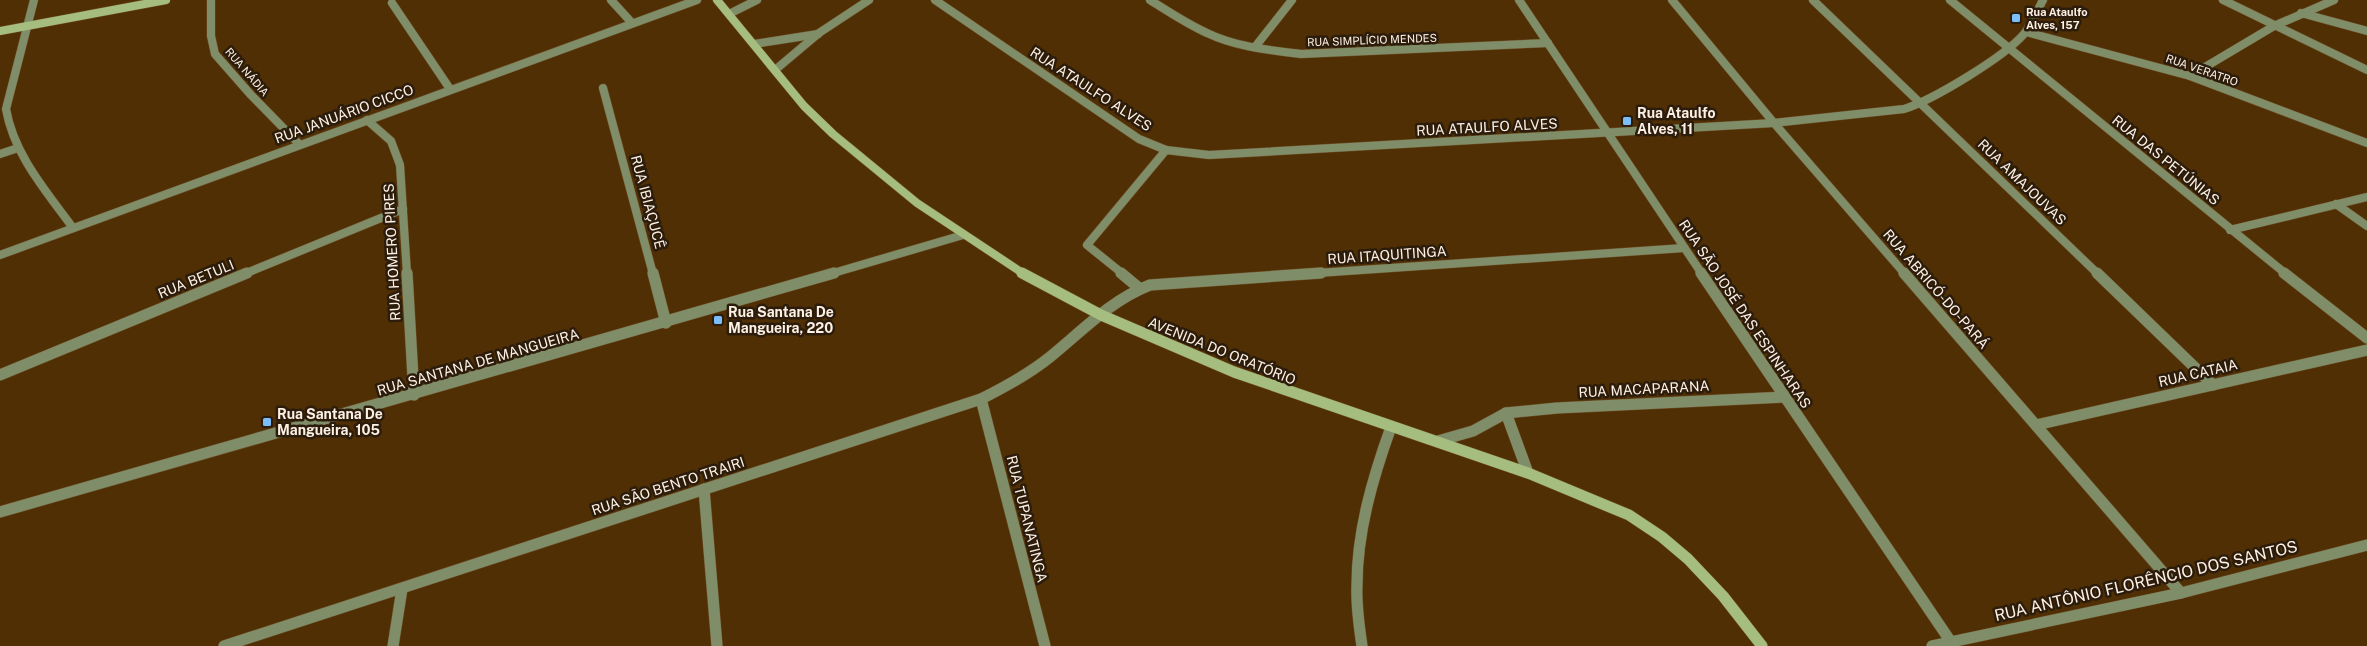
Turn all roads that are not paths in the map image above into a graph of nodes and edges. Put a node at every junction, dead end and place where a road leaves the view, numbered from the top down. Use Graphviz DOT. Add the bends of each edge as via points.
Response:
graph roads {
  1 [pos="34,0"];
  2 [pos="166,0"];
  3 [pos="211,0"];
  4 [pos="611,0"];
  5 [pos="697,0"];
  6 [pos="718,0"];
  7 [pos="757,0"];
  8 [pos="869,0"];
  9 [pos="935,0"];
  10 [pos="1150,0"];
  11 [pos="1292,0"];
  12 [pos="1519,0"];
  13 [pos="1672,0"];
  14 [pos="1812,0"];
  15 [pos="1950,0"];
  16 [pos="2043,0"];
  17 [pos="2223,0"];
  18 [pos="2334,0"];
  19 [pos="392,2"];
  20 [pos="2300,13"];
  21 [pos="728,14"];
  22 [pos="632,23"];
  23 [pos="29,26"];
  24 [pos="2274,26"];
  25 [pos="2367,31"];
  26 [pos="0,32"];
  27 [pos="2026,32"];
  28 [pos="819,33"];
  29 [pos="1548,43"];
  30 [pos="754,44"];
  31 [pos="1254,47"];
  32 [pos="2010,49"];
  33 [pos="775,70"];
  34 [pos="2367,70"];
  35 [pos="2190,76"];
  36 [pos="603,88"];
  37 [pos="450,89"];
  38 [pos="1921,104"];
  39 [pos="367,120"];
  40 [pos="1774,123"];
  41 [pos="1609,134"];
  42 [pos="2367,143"];
  43 [pos="299,144"];
  44 [pos="18,148"];
  45 [pos="1166,150"];
  46 [pos="0,154"];
  47 [pos="2367,198"];
  48 [pos="2336,204"];
  49 [pos="403,209"];
  50 [pos="2367,226"];
  51 [pos="73,228"];
  52 [pos="2230,230"];
  53 [pos="963,235"];
  54 [pos="1684,248"];
  55 [pos="0,255"];
  56 [pos="1139,288"];
  57 [pos="1100,315"];
  58 [pos="666,323"];
  59 [pos="2367,338"];
  60 [pos="2367,350"];
  61 [pos="0,375"];
  62 [pos="2213,385"];
  63 [pos="414,395"];
  64 [pos="1784,397"];
  65 [pos="981,399"];
  66 [pos="1506,413"];
  67 [pos="2036,425"];
  68 [pos="1391,427"];
  69 [pos="1438,441"];
  70 [pos="1528,473"];
  71 [pos="704,489"];
  72 [pos="0,512"];
  73 [pos="2367,544"];
  74 [pos="402,589"];
  75 [pos="2181,593"];
  76 [pos="1951,642"];
  77 [pos="224,646"];
  78 [pos="393,646"];
  79 [pos="717,646"];
  80 [pos="1045,646"];
  81 [pos="1362,646"];
  82 [pos="1762,646"];
  83 [pos="1932,646"];
  1 -- 23 [label="street"];
  2 -- 23 [label="main road"];
  3 -- 43 [label="street, RUA NÁDIA" via="211,36 215,54"];
  4 -- 22 [label="street"];
  5 -- 22 [label="street, RUA JANUÁRIO CICCO"];
  6 -- 21 [label="main road, AVENIDA DO ORATÓRIO"];
  7 -- 21 [label="street"];
  8 -- 28 [label="street"];
  9 -- 45 [label="street, RUA ATAULFO ALVES" via="1122,129"];
  10 -- 31 [label="street, RUA SIMPLÍCIO MENDES" via="1197,29"];
  11 -- 31 [label="street"];
  12 -- 29 [label="street, RUA SÃO JOSÉ DAS ESPINHARAS"];
  13 -- 40 [label="street, RUA ABRICÓ-DO-PARÁ"];
  14 -- 38 [label="street, RUA AMAJOUVAS"];
  15 -- 32 [label="street, RUA DAS PETÚNIAS"];
  16 -- 27 [label="street, RUA ATAULFO ALVES"];
  17 -- 24 [label="street"];
  18 -- 20 [label="street"];
  19 -- 37 [label="street"];
  20 -- 24 [label="street"];
  20 -- 25 [label="street"];
  21 -- 30 [label="main road, AVENIDA DO ORATÓRIO"];
  22 -- 37 [label="street, RUA JANUÁRIO CICCO"];
  23 -- 26 [label="main road"];
  23 -- 44 [label="street" via="6,109 9,132"];
  24 -- 34 [label="street"];
  24 -- 35 [label="street"];
  27 -- 32 [label="street, RUA ATAULFO ALVES"];
  27 -- 35 [label="street, RUA VERATRO"];
  28 -- 30 [label="street"];
  28 -- 33 [label="street"];
  29 -- 31 [label="street, RUA SIMPLÍCIO MENDES" via="1325,54"];
  29 -- 41 [label="street, RUA SÃO JOSÉ DAS ESPINHARAS"];
  30 -- 33 [label="main road, AVENIDA DO ORATÓRIO"];
  32 -- 38 [label="street, RUA ATAULFO ALVES"];
  32 -- 52 [label="street, RUA DAS PETÚNIAS"];
  33 -- 53 [label="main road, AVENIDA DO ORATÓRIO" via="832,134 917,203"];
  35 -- 42 [label="street, RUA VERATRO"];
  36 -- 58 [label="street, RUA IBIAÇUCÊ"];
  37 -- 39 [label="street, RUA JANUÁRIO CICCO"];
  38 -- 40 [label="street, RUA ATAULFO ALVES" via="1872,114"];
  38 -- 62 [label="street, RUA AMAJOUVAS"];
  39 -- 43 [label="street, RUA JANUÁRIO CICCO"];
  39 -- 49 [label="street, RUA HOMERO PIRES" via="391,141 400,165"];
  40 -- 41 [label="street, RUA ATAULFO ALVES"];
  40 -- 67 [label="street, RUA ABRICÓ-DO-PARÁ"];
  41 -- 45 [label="street, RUA ATAULFO ALVES" via="1243,155"];
  41 -- 54 [label="street, RUA SÃO JOSÉ DAS ESPINHARAS"];
  43 -- 51 [label="street, RUA JANUÁRIO CICCO"];
  44 -- 46 [label="street"];
  44 -- 51 [label="street"];
  45 -- 56 [label="street" via="1087,244"];
  47 -- 48 [label="street"];
  48 -- 50 [label="street"];
  48 -- 52 [label="street"];
  49 -- 61 [label="street, RUA BETULI"];
  49 -- 63 [label="street, RUA HOMERO PIRES"];
  51 -- 55 [label="street, RUA JANUÁRIO CICCO"];
  52 -- 59 [label="street, RUA DAS PETÚNIAS"];
  53 -- 57 [label="main road, AVENIDA DO ORATÓRIO" via="1016,270"];
  53 -- 58 [label="street, RUA SANTANA DE MANGUEIRA"];
  54 -- 56 [label="street, RUA ITAQUITINGA" via="1165,283"];
  54 -- 64 [label="street, RUA SÃO JOSÉ DAS ESPINHARAS"];
  56 -- 57 [label="street, RUA ITAQUITINGA"];
  57 -- 65 [label="street, RUA SÃO BENTO TRAIRI" via="1026,375"];
  57 -- 68 [label="main road, AVENIDA DO ORATÓRIO" via="1234,372"];
  58 -- 63 [label="street, RUA SANTANA DE MANGUEIRA"];
  60 -- 62 [label="street, RUA CATAIA"];
  62 -- 67 [label="street, RUA CATAIA"];
  63 -- 72 [label="street, RUA SANTANA DE MANGUEIRA"];
  64 -- 66 [label="street, RUA MACAPARANA"];
  64 -- 76 [label="street, RUA SÃO JOSÉ DAS ESPINHARAS"];
  65 -- 71 [label="street, RUA SÃO BENTO TRAIRI"];
  65 -- 80 [label="street, RUA TUPANATINGA"];
  66 -- 69 [label="street, RUA MACAPARANA" via="1474,431"];
  66 -- 70 [label="street"];
  67 -- 75 [label="street, RUA ABRICÓ-DO-PARÁ"];
  68 -- 69 [label="main road, AVENIDA DO ORATÓRIO"];
  68 -- 81 [label="street" via="1366,509 1357,573"];
  69 -- 70 [label="main road, AVENIDA DO ORATÓRIO"];
  70 -- 82 [label="main road, AVENIDA DO ORATÓRIO" via="1629,515 1662,537 1723,596"];
  71 -- 74 [label="street, RUA SÃO BENTO TRAIRI"];
  71 -- 79 [label="street"];
  73 -- 75 [label="street, RUA ANTÔNIO FLORÊNCIO DOS SANTOS"];
  74 -- 77 [label="street, RUA SÃO BENTO TRAIRI"];
  74 -- 78 [label="street"];
  75 -- 76 [label="street, RUA ANTÔNIO FLORÊNCIO DOS SANTOS"];
  76 -- 83 [label="street, RUA ANTÔNIO FLORÊNCIO DOS SANTOS"];
}
